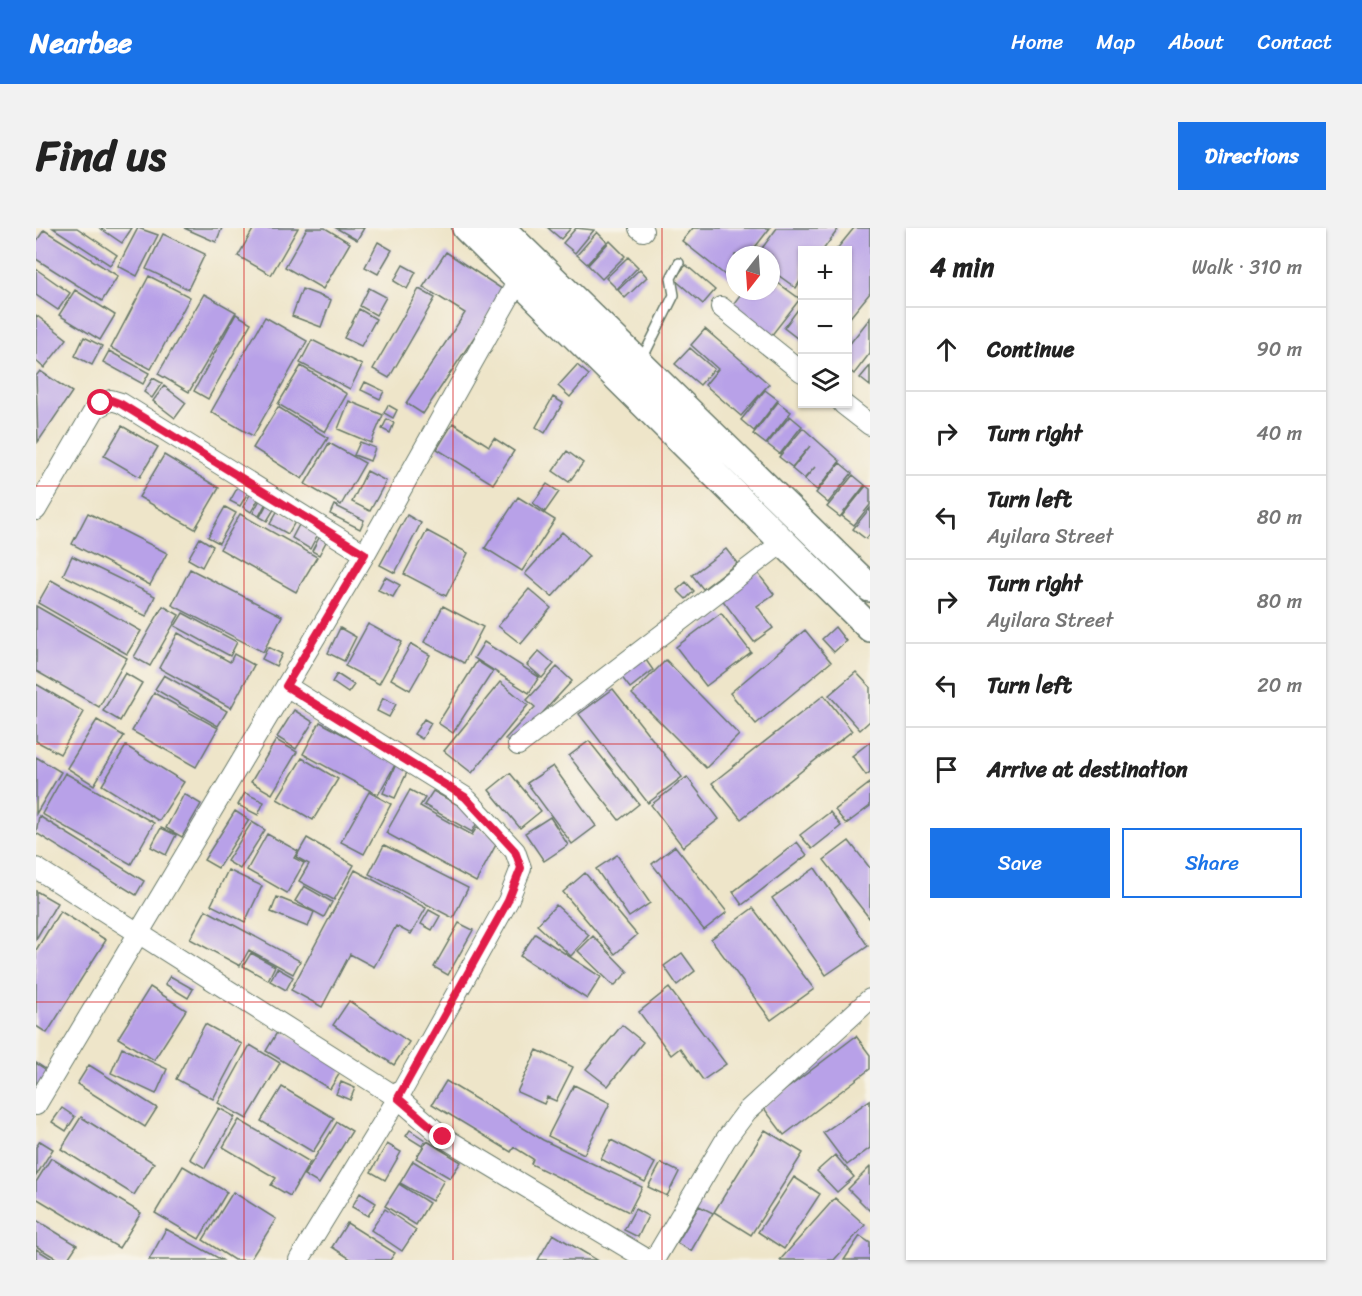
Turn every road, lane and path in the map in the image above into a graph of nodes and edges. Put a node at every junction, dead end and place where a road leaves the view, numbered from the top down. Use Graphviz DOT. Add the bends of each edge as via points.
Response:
graph roads {
  1 [pos="466,228"];
  2 [pos="501,228"];
  3 [pos="679,263"];
  4 [pos="518,281"];
  5 [pos="721,307"];
  6 [pos="640,363"];
  7 [pos="798,369"];
  8 [pos="848,408"];
  9 [pos="870,425"];
  10 [pos="36,510"];
  11 [pos="783,542"];
  12 [pos="365,554"];
  13 [pos="870,588"];
  14 [pos="870,628"];
  15 [pos="286,686"];
  16 [pos="518,745"];
  17 [pos="36,868"];
  18 [pos="139,935"];
  19 [pos="868,1003"];
  20 [pos="398,1098"];
  21 [pos="36,1106"];
  22 [pos="299,1260"];
  23 [pos="648,1260"];
  24 [pos="654,1260"];
  1 -- 4 [label="main road"];
  2 -- 6 [label="main road"];
  3 -- 6 [label="lane" via="671,278 674,295"];
  4 -- 11 [label="main road"];
  4 -- 12 [label="street"];
  5 -- 7 [label="street"];
  6 -- 13 [label="main road"];
  8 -- 9 [label="street"];
  10 -- 12 [label="street" via="95,409 111,400"];
  11 -- 14 [label="main road"];
  11 -- 16 [label="street"];
  12 -- 15 [label="street"];
  15 -- 18 [label="street"];
  15 -- 20 [label="street" via="465,797 515,851 521,868 508,901"];
  17 -- 18 [label="street"];
  18 -- 20 [label="street"];
  18 -- 21 [label="street"];
  19 -- 24 [label="street" via="747,1111"];
  20 -- 22 [label="street"];
  20 -- 23 [label="street" via="443,1137"];
}
